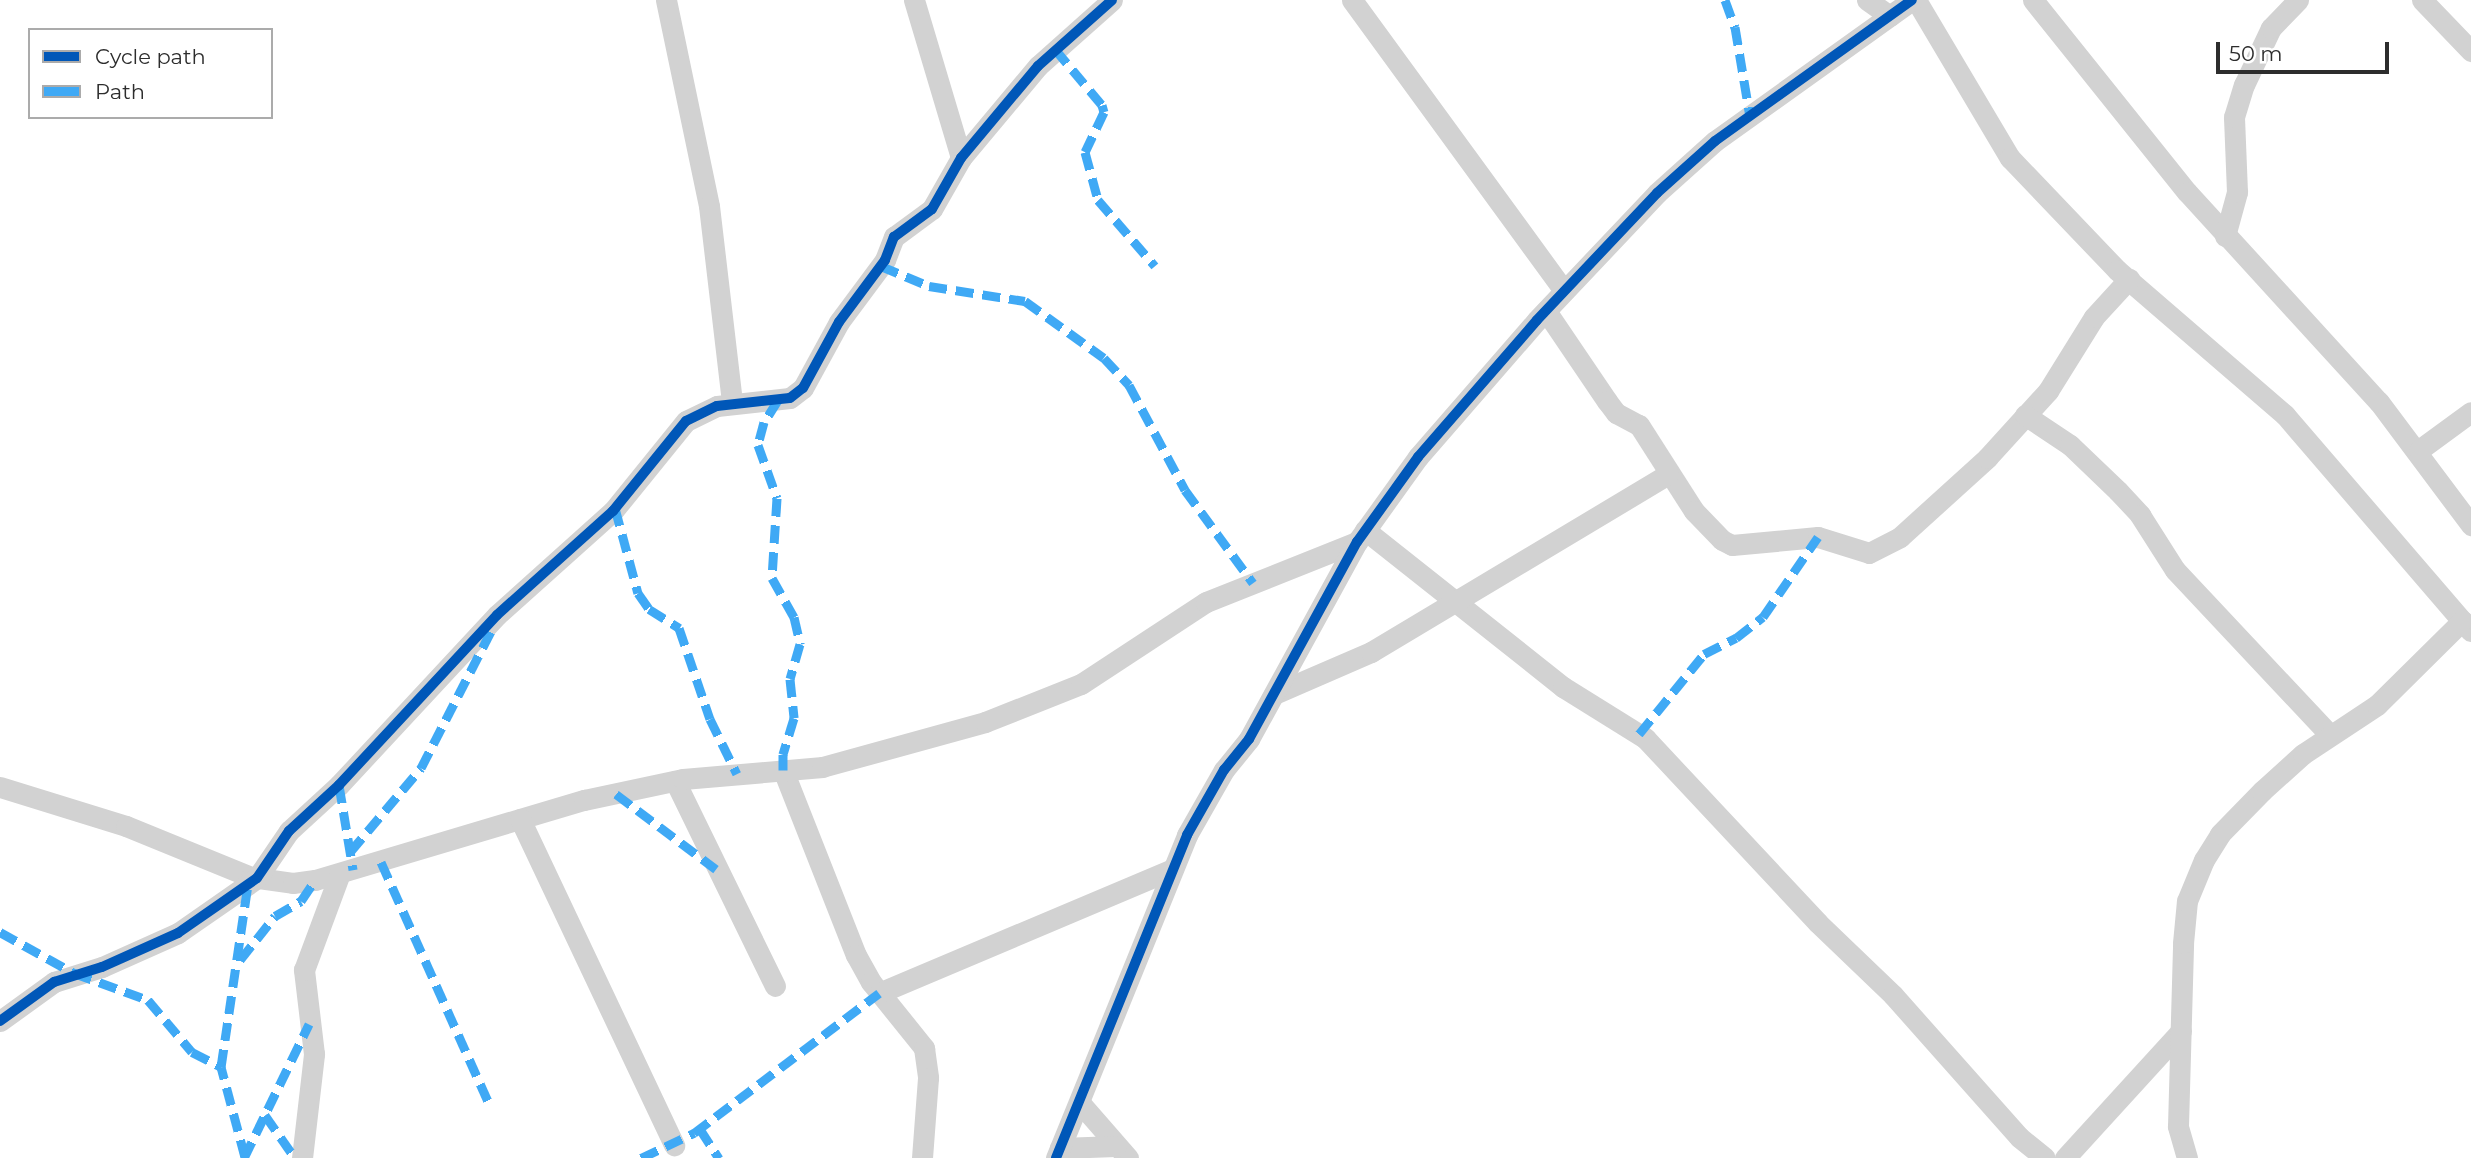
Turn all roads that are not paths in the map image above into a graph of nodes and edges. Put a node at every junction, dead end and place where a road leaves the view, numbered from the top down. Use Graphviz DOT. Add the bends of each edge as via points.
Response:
graph roads {
  1 [pos="666,0"];
  2 [pos="914,0"];
  3 [pos="1112,0"];
  4 [pos="1352,0"];
  5 [pos="1914,0"];
  6 [pos="2033,0"];
  7 [pos="2298,0"];
  8 [pos="2422,0"];
  9 [pos="1881,7"];
  10 [pos="2471,51"];
  11 [pos="961,158"];
  12 [pos="2225,236"];
  13 [pos="2129,279"];
  14 [pos="1564,291"];
  15 [pos="1546,311"];
  16 [pos="732,402"];
  17 [pos="2471,412"];
  18 [pos="2025,415"];
  19 [pos="2419,450"];
  20 [pos="1668,474"];
  21 [pos="2471,525"];
  22 [pos="1361,536"];
  23 [pos="1459,601"];
  24 [pos="2466,626"];
  25 [pos="1274,694"];
  26 [pos="2329,734"];
  27 [pos="783,770"];
  28 [pos="675,781"];
  29 [pos="0,787"];
  30 [pos="520,819"];
  31 [pos="1173,869"];
  32 [pos="340,873"];
  33 [pos="257,878"];
  34 [pos="775,986"];
  35 [pos="879,993"];
  36 [pos="0,1021"];
  37 [pos="2181,1031"];
  38 [pos="1080,1103"];
  39 [pos="674,1145"];
  40 [pos="1122,1152"];
  41 [pos="1058,1153"];
  42 [pos="303,1158"];
  43 [pos="922,1158"];
  44 [pos="2045,1158"];
  45 [pos="2066,1158"];
  46 [pos="2187,1158"];
  1 -- 16 [label="street" via="709,206"];
  2 -- 11 [label="street"];
  3 -- 11 [label="street" via="1038,66"];
  4 -- 14 [label="street"];
  5 -- 9 [label="street"];
  5 -- 13 [label="street" via="2010,158"];
  6 -- 12 [label="street"];
  7 -- 12 [label="street" via="2272,28 2234,117 2236,192"];
  8 -- 10 [label="street"];
  9 -- 14 [label="street" via="1715,141 1657,193"];
  11 -- 16 [label="street" via="932,209 894,237 885,261 839,322 803,388 790,398"];
  12 -- 19 [label="street"];
  13 -- 18 [label="street" via="2094,317 2048,391"];
  13 -- 24 [label="street" via="2285,415"];
  14 -- 15 [label="street"];
  15 -- 20 [label="street" via="1616,413 1639,425 1649,437"];
  15 -- 22 [label="street" via="1418,457"];
  16 -- 33 [label="street" via="686,421 613,510 500,612 339,785 289,831"];
  17 -- 19 [label="street"];
  18 -- 20 [label="street" via="1933,509 1899,537 1869,553 1818,537 1731,545 1694,510"];
  18 -- 26 [label="street" via="2070,445 2118,491 2140,515 2175,570"];
  19 -- 21 [label="street"];
  20 -- 23 [label="street" via="1554,538"];
  22 -- 23 [label="street"];
  22 -- 25 [label="street"];
  22 -- 27 [label="street" via="1206,602 1081,684 934,738 822,767"];
  23 -- 25 [label="street" via="1371,652"];
  23 -- 44 [label="street" via="1563,687 1645,738 1818,923 1893,995 2019,1138"];
  24 -- 26 [label="street" via="2376,705"];
  25 -- 31 [label="street" via="1249,739 1224,770"];
  26 -- 37 [label="street" via="2220,834 2204,860 2187,901"];
  27 -- 28 [label="street"];
  27 -- 35 [label="street" via="856,955"];
  28 -- 30 [label="street"];
  28 -- 34 [label="street"];
  29 -- 33 [label="street" via="126,826"];
  30 -- 32 [label="street"];
  30 -- 39 [label="street"];
  31 -- 35 [label="street"];
  31 -- 38 [label="street"];
  32 -- 33 [label="street" via="293,883"];
  32 -- 42 [label="street" via="304,970 314,1054 302,1128"];
  33 -- 36 [label="street" via="178,933 102,967 54,982"];
  35 -- 43 [label="street" via="923,1048 928,1078"];
  37 -- 45 [label="street"];
  37 -- 46 [label="street" via="2178,1126"];
  38 -- 40 [label="street"];
  38 -- 41 [label="street"];
  40 -- 41 [label="street"];
}
